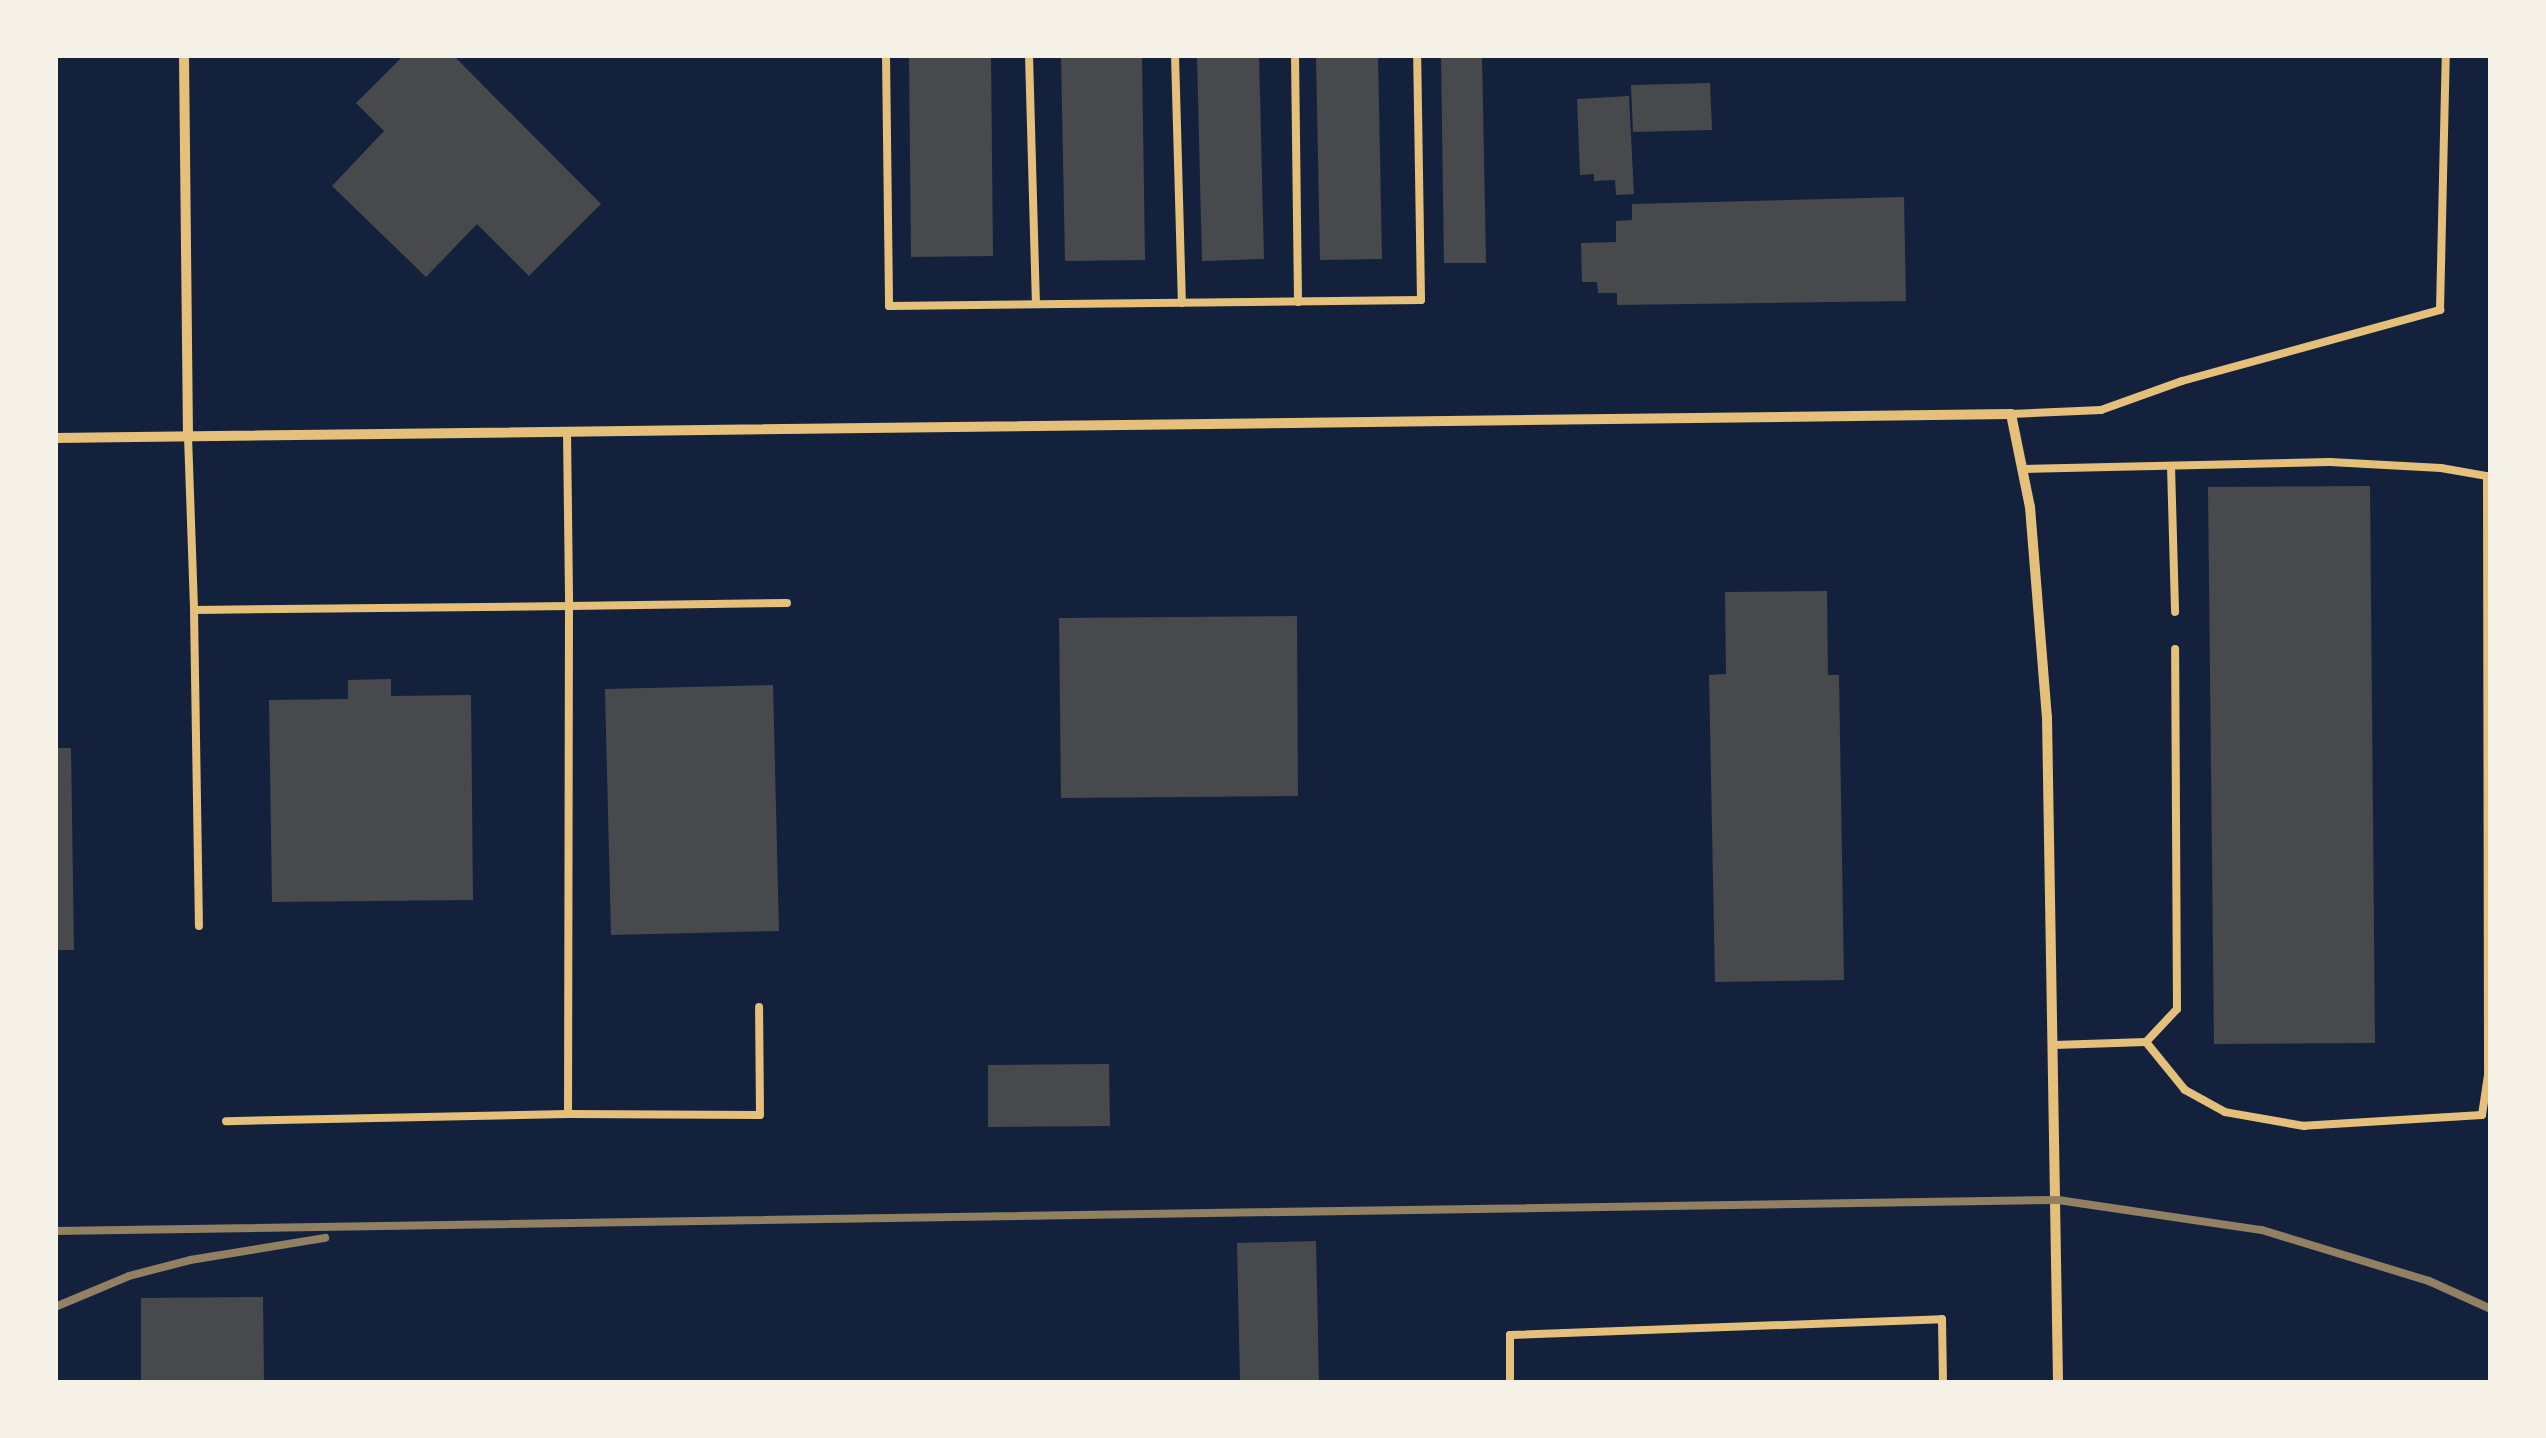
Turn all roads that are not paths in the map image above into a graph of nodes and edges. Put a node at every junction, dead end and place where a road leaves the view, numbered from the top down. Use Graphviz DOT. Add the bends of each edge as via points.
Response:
graph roads {
  1 [pos="184,55"];
  2 [pos="886,55"];
  3 [pos="1029,55"];
  4 [pos="1176,55"];
  5 [pos="1295,55"];
  6 [pos="1417,55"];
  7 [pos="2446,55"];
  8 [pos="1298,302"];
  9 [pos="1182,303"];
  10 [pos="1036,304"];
  11 [pos="2011,414"];
  12 [pos="567,431"];
  13 [pos="188,436"];
  14 [pos="55,438"];
  15 [pos="2171,466"];
  16 [pos="2022,469"];
  17 [pos="787,603"];
  18 [pos="569,606"];
  19 [pos="194,610"];
  20 [pos="2175,612"];
  21 [pos="2176,649"];
  22 [pos="199,926"];
  23 [pos="759,1007"];
  24 [pos="2146,1042"];
  25 [pos="2054,1045"];
  26 [pos="568,1114"];
  27 [pos="226,1121"];
  28 [pos="1510,1383"];
  29 [pos="1943,1383"];
  30 [pos="2058,1383"];
  1 -- 13 [label="street"];
  2 -- 10 [label="lane" via="889,306"];
  3 -- 10 [label="lane"];
  4 -- 9 [label="lane"];
  5 -- 8 [label="lane"];
  6 -- 8 [label="lane" via="1421,300"];
  7 -- 11 [label="lane" via="2440,310 2182,381 2102,410"];
  8 -- 9 [label="lane"];
  9 -- 10 [label="lane"];
  11 -- 12 [label="street"];
  11 -- 16 [label="street"];
  12 -- 13 [label="street"];
  12 -- 18 [label="lane"];
  13 -- 14 [label="street"];
  13 -- 19 [label="lane"];
  15 -- 16 [label="lane"];
  15 -- 20 [label="lane"];
  15 -- 24 [label="lane" via="2330,462 2487,476 2488,1075 2482,1116 2304,1126 2225,1112 2185,1090"];
  16 -- 25 [label="street" via="2047,717"];
  17 -- 18 [label="lane"];
  18 -- 19 [label="lane"];
  18 -- 26 [label="lane"];
  19 -- 22 [label="lane"];
  21 -- 24 [label="lane" via="2177,1009"];
  23 -- 26 [label="lane" via="760,1115"];
  24 -- 25 [label="lane"];
  25 -- 30 [label="street"];
  26 -- 27 [label="lane"];
  28 -- 29 [label="lane" via="1510,1335 1942,1319"];
}
